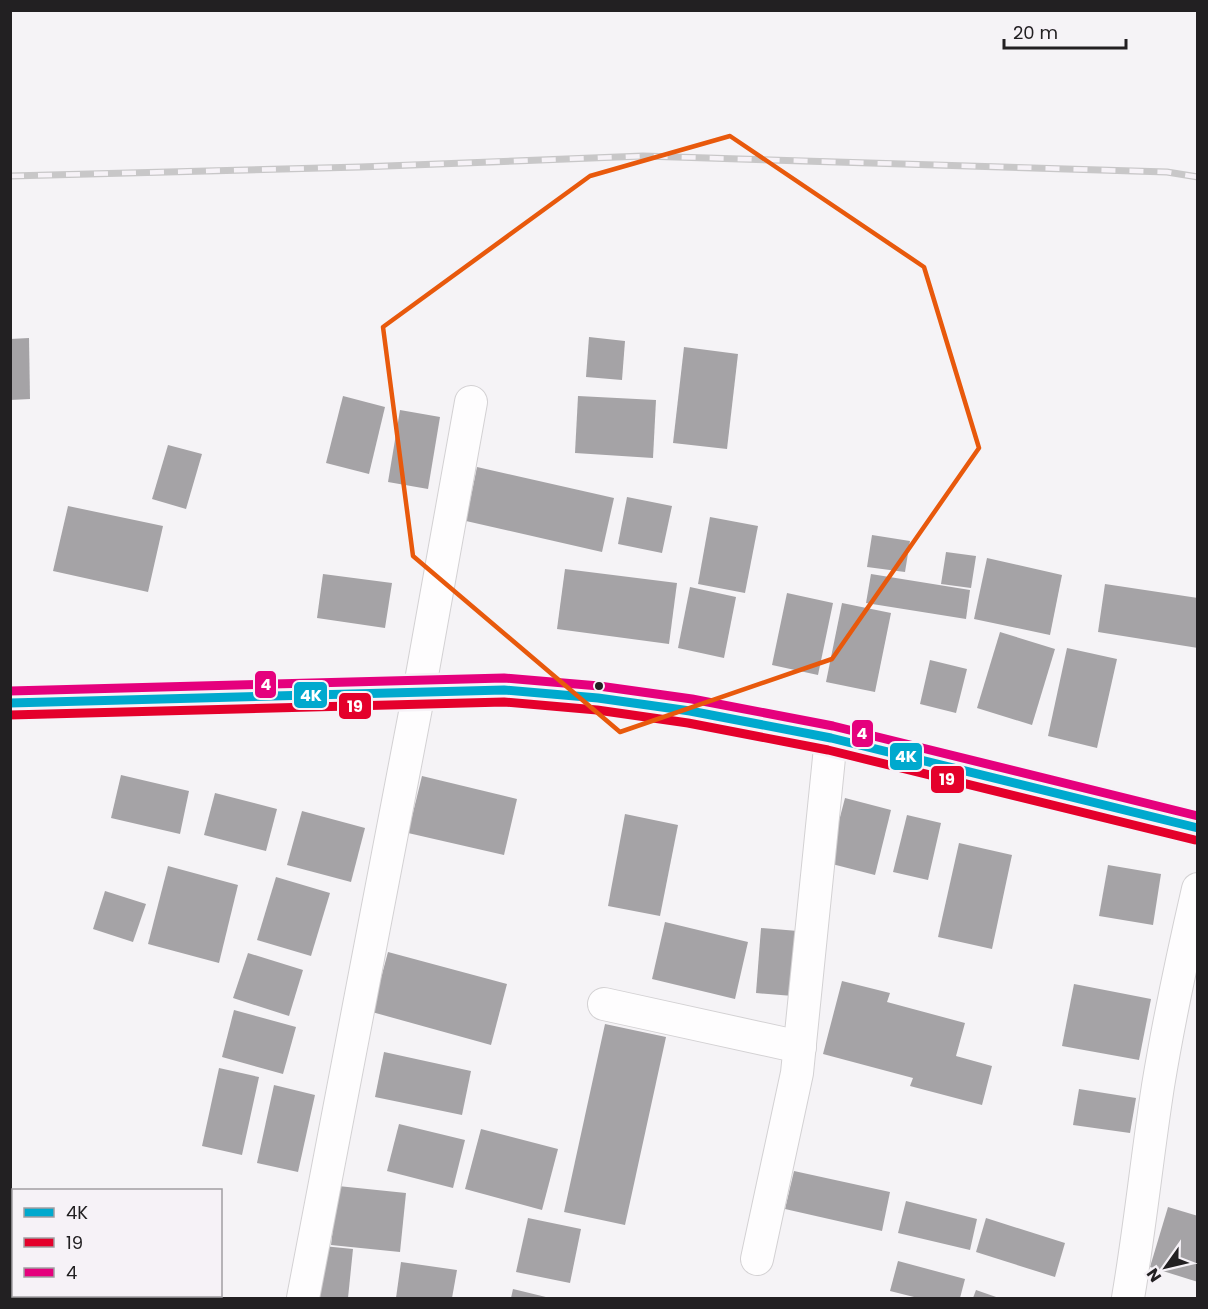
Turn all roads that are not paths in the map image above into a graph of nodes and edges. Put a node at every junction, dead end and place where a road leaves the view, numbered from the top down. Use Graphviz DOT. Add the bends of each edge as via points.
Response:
graph roads {
  1 [pos="471,402"];
  2 [pos="419,692"];
  3 [pos="10,703"];
  4 [pos="831,738"];
  5 [pos="1197,828"];
  6 [pos="1197,889"];
  7 [pos="604,1004"];
  8 [pos="800,1047"];
  9 [pos="757,1259"];
  10 [pos="303,1299"];
  11 [pos="1128,1299"];
  1 -- 2 [label="street"];
  2 -- 3 [label="street"];
  2 -- 4 [label="street" via="504,690 598,698"];
  2 -- 10 [label="street"];
  4 -- 5 [label="street"];
  4 -- 8 [label="street"];
  6 -- 11 [label="street" via="1162,1065"];
  7 -- 8 [label="street"];
  8 -- 9 [label="street"];
}
